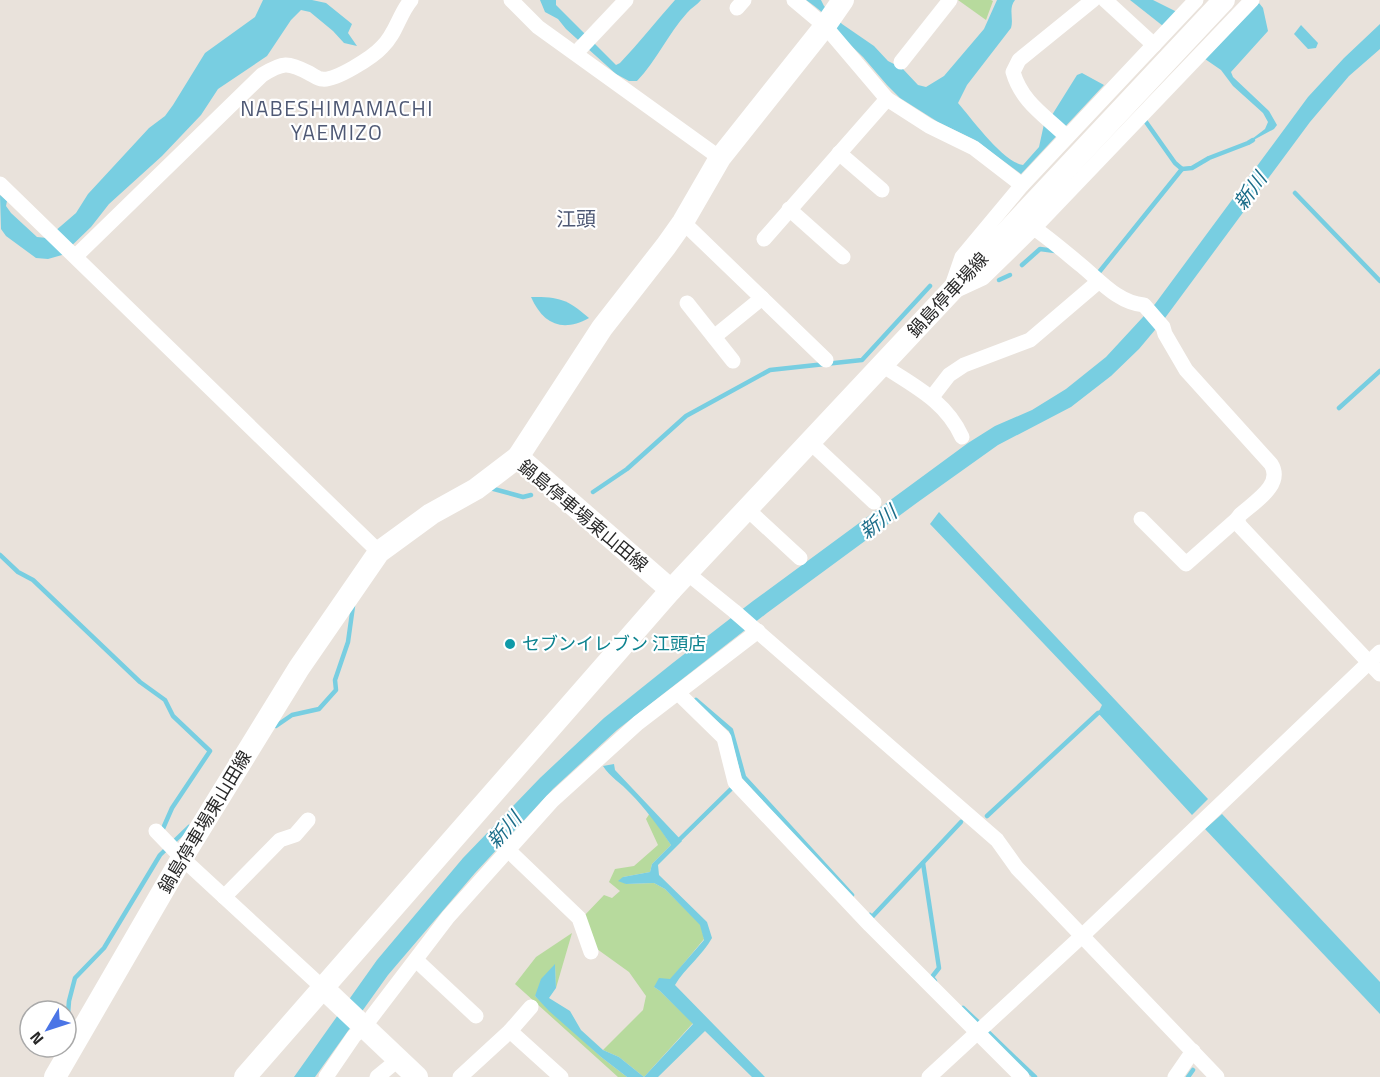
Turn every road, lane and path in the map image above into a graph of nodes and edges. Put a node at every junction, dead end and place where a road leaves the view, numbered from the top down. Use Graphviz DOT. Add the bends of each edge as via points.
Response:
graph roads {
  1 [pos="411,0"];
  2 [pos="511,0"];
  3 [pos="626,0"];
  4 [pos="794,0"];
  5 [pos="950,0"];
  6 [pos="1093,0"];
  7 [pos="1105,0"];
  8 [pos="1196,0"];
  9 [pos="1224,0"];
  10 [pos="1252,0"];
  11 [pos="833,15"];
  12 [pos="1154,45"];
  13 [pos="579,51"];
  14 [pos="901,62"];
  15 [pos="887,99"];
  16 [pos="1066,136"];
  17 [pos="839,153"];
  18 [pos="720,158"];
  19 [pos="0,184"];
  20 [pos="1022,185"];
  21 [pos="882,190"];
  22 [pos="789,209"];
  23 [pos="683,222"];
  24 [pos="1034,228"];
  25 [pos="764,239"];
  26 [pos="73,253"];
  27 [pos="843,257"];
  28 [pos="1098,282"];
  29 [pos="949,294"];
  30 [pos="762,298"];
  31 [pos="687,303"];
  32 [pos="714,337"];
  33 [pos="826,360"];
  34 [pos="734,361"];
  35 [pos="882,365"];
  36 [pos="932,397"];
  37 [pos="962,437"];
  38 [pos="810,442"];
  39 [pos="518,457"];
  40 [pos="874,502"];
  41 [pos="747,508"];
  42 [pos="1141,519"];
  43 [pos="1238,519"];
  44 [pos="379,552"];
  45 [pos="800,558"];
  46 [pos="687,573"];
  47 [pos="671,590"];
  48 [pos="756,630"];
  49 [pos="1374,657"];
  50 [pos="1380,675"];
  51 [pos="678,693"];
  52 [pos="308,820"];
  53 [pos="168,844"];
  54 [pos="508,850"];
  55 [pos="224,897"];
  56 [pos="1083,935"];
  57 [pos="591,952"];
  58 [pos="416,960"];
  59 [pos="322,987"];
  60 [pos="531,1007"];
  61 [pos="476,1016"];
  62 [pos="361,1024"];
  63 [pos="510,1031"];
  64 [pos="976,1032"];
  65 [pos="1193,1052"];
  66 [pos="399,1059"];
  67 [pos="55,1077"];
  68 [pos="244,1077"];
  69 [pos="326,1077"];
  70 [pos="376,1077"];
  71 [pos="417,1077"];
  72 [pos="460,1077"];
  73 [pos="561,1077"];
  74 [pos="929,1077"];
  75 [pos="1022,1077"];
  76 [pos="1175,1077"];
  77 [pos="1217,1077"];
  1 -- 26 [label="street" via="381,49 331,79 322,80 292,65 276,66 262,75"];
  2 -- 13 [label="street" via="538,27"];
  3 -- 13 [label="street"];
  4 -- 11 [label="street"];
  5 -- 14 [label="street"];
  6 -- 16 [label="street" via="1019,60 1013,72 1017,87 1033,107"];
  7 -- 12 [label="street"];
  8 -- 12 [label="street"];
  9 -- 29 [label="main road, 鍋島停車場線"];
  10 -- 24 [label="street"];
  11 -- 15 [label="street"];
  11 -- 18 [label="main road"];
  12 -- 16 [label="street"];
  13 -- 18 [label="street" via="588,63"];
  15 -- 17 [label="street"];
  15 -- 20 [label="street" via="974,148"];
  16 -- 20 [label="street"];
  17 -- 21 [label="street"];
  17 -- 22 [label="street"];
  18 -- 23 [label="main road"];
  19 -- 26 [label="street"];
  20 -- 29 [label="street" via="962,256"];
  22 -- 25 [label="street"];
  22 -- 27 [label="street"];
  23 -- 30 [label="street"];
  23 -- 39 [label="main road" via="602,328"];
  24 -- 28 [label="street"];
  24 -- 29 [label="street" via="983,278"];
  26 -- 44 [label="street"];
  28 -- 36 [label="street" via="1030,340 964,365 949,375"];
  28 -- 43 [label="street" via="1133,304 1147,308 1163,327 1186,370 1271,464 1275,481"];
  29 -- 35 [label="main road, 鍋島停車場線"];
  30 -- 32 [label="street"];
  30 -- 33 [label="street"];
  31 -- 32 [label="street"];
  32 -- 34 [label="street"];
  35 -- 36 [label="street"];
  35 -- 38 [label="main road, 鍋島停車場線"];
  36 -- 37 [label="street" via="947,411"];
  38 -- 40 [label="street"];
  38 -- 41 [label="main road, 鍋島停車場線"];
  39 -- 44 [label="main road, 鍋島停車場東山田線"];
  39 -- 47 [label="main road, 鍋島停車場東山田線"];
  41 -- 45 [label="street"];
  41 -- 46 [label="main road, 鍋島停車場線"];
  42 -- 43 [label="street" via="1186,564"];
  43 -- 49 [label="street" via="1240,526"];
  44 -- 53 [label="main road, 鍋島停車場東山田線" via="299,668"];
  46 -- 47 [label="main road, 鍋島停車場線"];
  46 -- 48 [label="street"];
  47 -- 59 [label="main road"];
  48 -- 51 [label="street"];
  48 -- 56 [label="street" via="997,840 1017,868"];
  49 -- 50 [label="street"];
  49 -- 56 [label="street"];
  51 -- 54 [label="street" via="602,754"];
  51 -- 64 [label="street" via="724,738 735,782"];
  52 -- 55 [label="street" via="295,835 280,840"];
  53 -- 55 [label="street"];
  53 -- 67 [label="main road, 鍋島停車場東山田線"];
  54 -- 57 [label="street" via="579,918"];
  54 -- 58 [label="street" via="448,917"];
  55 -- 59 [label="street"];
  56 -- 64 [label="street"];
  56 -- 65 [label="street"];
  58 -- 61 [label="street"];
  58 -- 62 [label="street"];
  59 -- 62 [label="main road"];
  59 -- 68 [label="main road"];
  60 -- 63 [label="street"];
  62 -- 66 [label="main road"];
  62 -- 69 [label="street"];
  63 -- 72 [label="street"];
  63 -- 73 [label="street"];
  64 -- 74 [label="street"];
  64 -- 75 [label="street"];
  65 -- 76 [label="street"];
  65 -- 77 [label="street"];
  66 -- 70 [label="street"];
  66 -- 71 [label="main road"];
}
